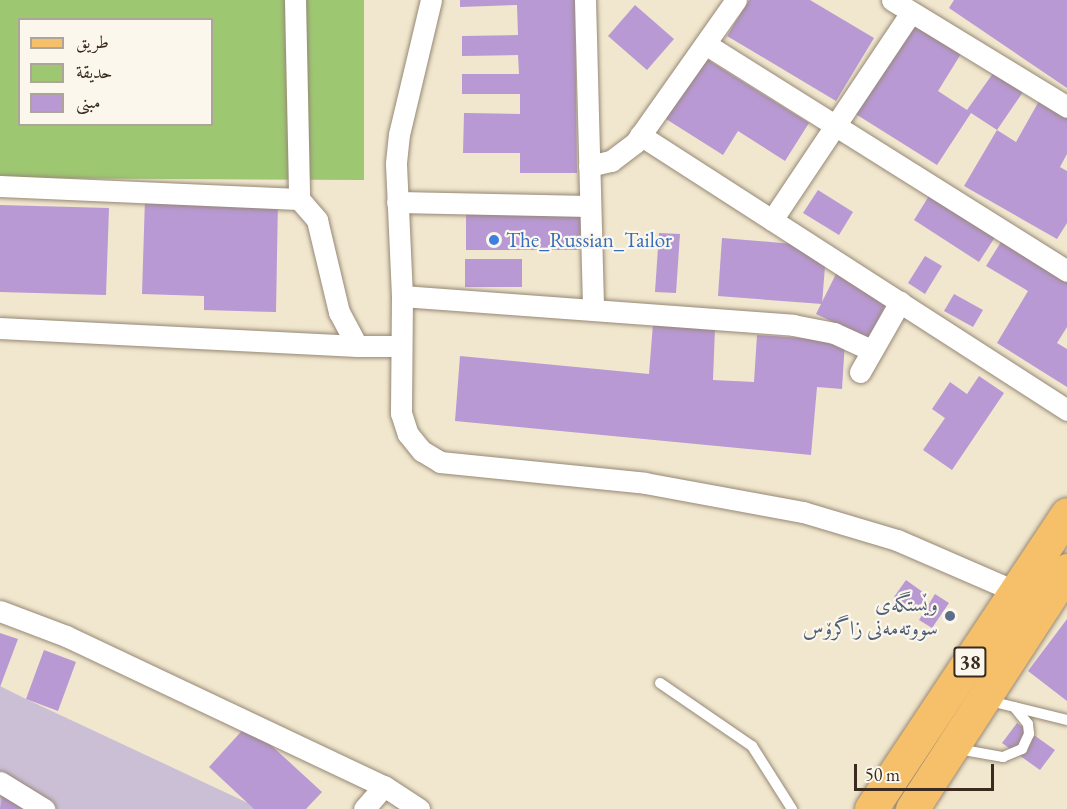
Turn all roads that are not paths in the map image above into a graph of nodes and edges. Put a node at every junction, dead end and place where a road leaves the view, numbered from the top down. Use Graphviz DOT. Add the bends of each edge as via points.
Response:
graph roads {
  1 [pos="295,0"];
  2 [pos="431,0"];
  3 [pos="585,0"];
  4 [pos="736,0"];
  5 [pos="892,0"];
  6 [pos="910,12"];
  7 [pos="707,45"];
  8 [pos="1067,107"];
  9 [pos="837,123"];
  10 [pos="640,135"];
  11 [pos="589,166"];
  12 [pos="0,186"];
  13 [pos="299,199"];
  14 [pos="397,202"];
  15 [pos="590,206"];
  16 [pos="772,219"];
  17 [pos="1067,271"];
  18 [pos="402,296"];
  19 [pos="900,302"];
  20 [pos="593,308"];
  21 [pos="0,328"];
  22 [pos="357,346"];
  23 [pos="401,346"];
  24 [pos="871,350"];
  25 [pos="860,372"];
  26 [pos="1067,410"];
  27 [pos="1067,514"];
  28 [pos="1067,570"];
  29 [pos="1017,592"];
  30 [pos="0,611"];
  31 [pos="660,683"];
  32 [pos="983,699"];
  33 [pos="1014,707"];
  34 [pos="1067,720"];
  35 [pos="952,748"];
  36 [pos="0,782"];
  37 [pos="384,786"];
  38 [pos="44,809"];
  39 [pos="364,809"];
  40 [pos="419,809"];
  41 [pos="792,809"];
  42 [pos="871,809"];
  43 [pos="912,809"];
  1 -- 13 [label="street"];
  2 -- 14 [label="street" via="396,149"];
  3 -- 11 [label="street"];
  4 -- 7 [label="street"];
  5 -- 6 [label="street"];
  6 -- 8 [label="street"];
  6 -- 9 [label="street"];
  7 -- 9 [label="street"];
  7 -- 10 [label="street"];
  9 -- 16 [label="street"];
  9 -- 17 [label="street"];
  10 -- 11 [label="street" via="620,156"];
  10 -- 16 [label="street"];
  11 -- 15 [label="street"];
  12 -- 13 [label="street"];
  13 -- 22 [label="street" via="318,220 339,312"];
  14 -- 15 [label="street"];
  14 -- 18 [label="street"];
  15 -- 20 [label="street"];
  16 -- 19 [label="street"];
  18 -- 20 [label="street"];
  18 -- 23 [label="street"];
  19 -- 24 [label="street"];
  19 -- 26 [label="street"];
  20 -- 24 [label="street" via="813,327"];
  21 -- 22 [label="street"];
  22 -- 23 [label="street"];
  23 -- 29 [label="street" via="403,424 414,443 440,462 677,487 804,512 897,540"];
  24 -- 25 [label="street"];
  27 -- 29 [label="main road, 38"];
  28 -- 32 [label="main road, 38"];
  29 -- 42 [label="main road, 38"];
  30 -- 37 [label="street" via="66,636"];
  31 -- 41 [label="lane" via="752,746"];
  32 -- 33 [label="lane"];
  32 -- 35 [label="main road, 38"];
  33 -- 34 [label="lane"];
  33 -- 35 [label="lane" via="1028,724 1029,734 1022,749 1003,757"];
  35 -- 43 [label="main road, 38"];
  36 -- 38 [label="street"];
  37 -- 39 [label="street"];
  37 -- 40 [label="street"];
}
